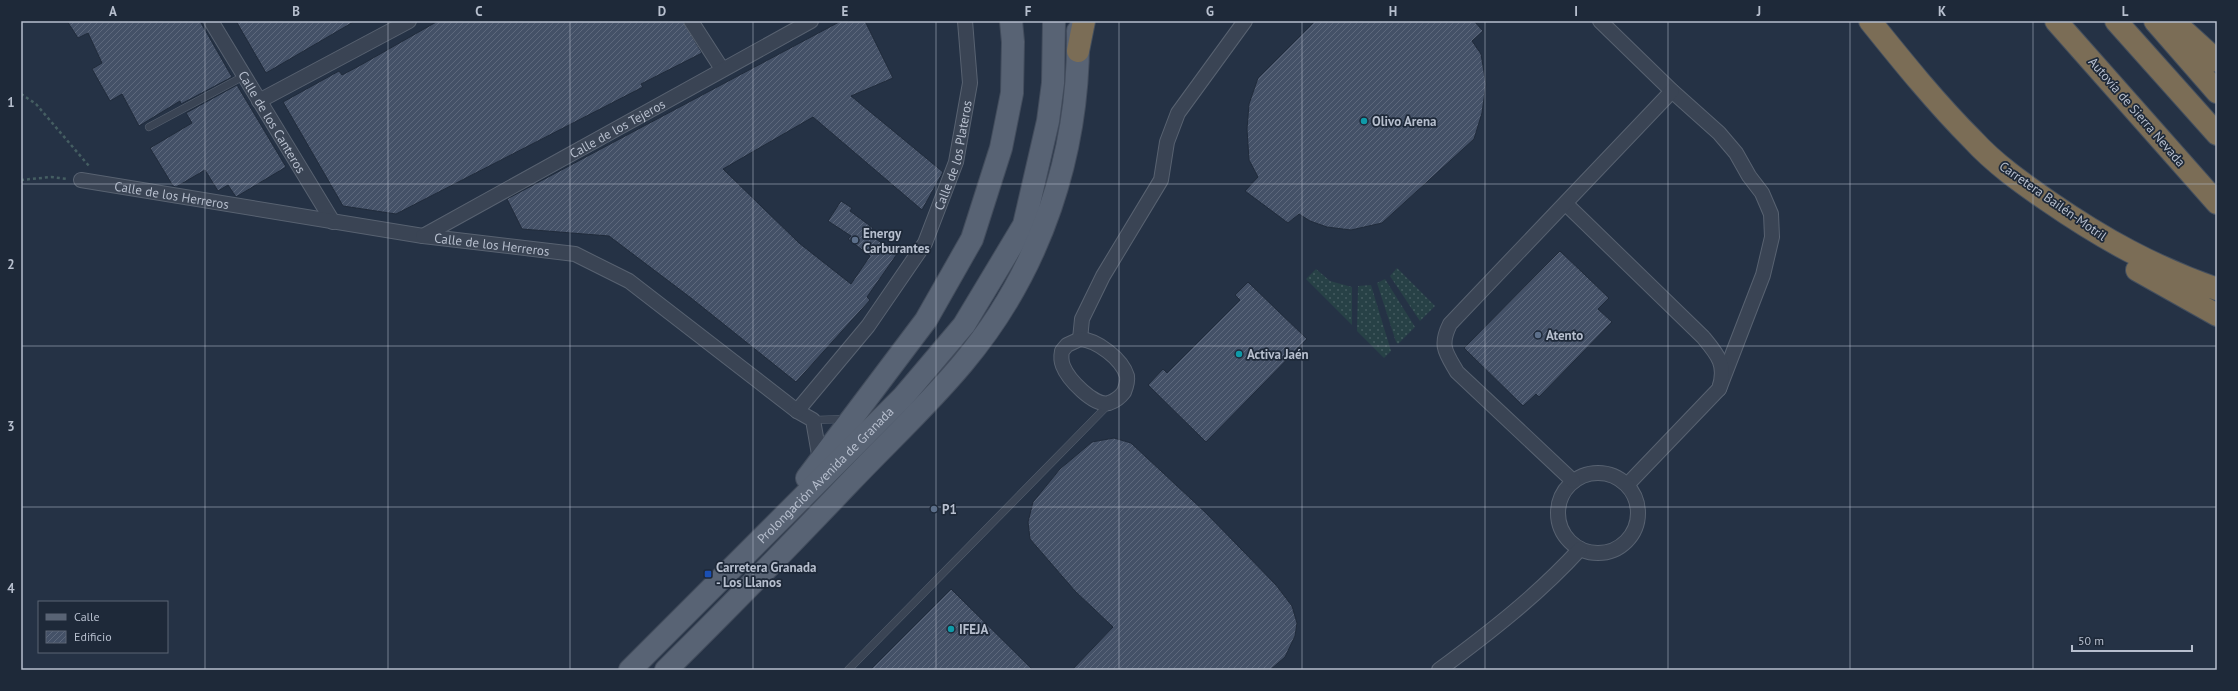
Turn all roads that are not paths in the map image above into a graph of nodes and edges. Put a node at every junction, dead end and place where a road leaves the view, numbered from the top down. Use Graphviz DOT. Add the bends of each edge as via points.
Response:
graph roads {
  1 [pos="211,21"];
  2 [pos="409,21"];
  3 [pos="691,21"];
  4 [pos="811,21"];
  5 [pos="965,21"];
  6 [pos="1011,21"];
  7 [pos="1054,21"];
  8 [pos="1078,21"];
  9 [pos="1084,21"];
  10 [pos="1245,21"];
  11 [pos="1600,21"];
  12 [pos="1870,21"];
  13 [pos="2056,21"];
  14 [pos="2116,21"];
  15 [pos="2155,21"];
  16 [pos="2173,21"];
  17 [pos="1078,51"];
  18 [pos="2217,61"];
  19 [pos="722,70"];
  20 [pos="244,76"];
  21 [pos="1672,91"];
  22 [pos="2217,92"];
  23 [pos="259,100"];
  24 [pos="149,126"];
  25 [pos="2217,134"];
  26 [pos="81,180"];
  27 [pos="2217,203"];
  28 [pos="1566,204"];
  29 [pos="333,222"];
  30 [pos="2092,232"];
  31 [pos="423,236"];
  32 [pos="2217,289"];
  33 [pos="2217,315"];
  34 [pos="964,325"];
  35 [pos="1080,339"];
  36 [pos="903,384"];
  37 [pos="1719,389"];
  38 [pos="1110,403"];
  39 [pos="797,411"];
  40 [pos="860,416"];
  41 [pos="813,420"];
  42 [pos="820,460"];
  43 [pos="1573,481"];
  44 [pos="1627,485"];
  45 [pos="767,534"];
  46 [pos="1580,549"];
  47 [pos="630,670"];
  48 [pos="666,670"];
  49 [pos="848,670"];
  50 [pos="1439,670"];
  1 -- 20 [label="street, Calle de los Canteros"];
  2 -- 23 [label="street"];
  3 -- 19 [label="street"];
  4 -- 19 [label="street, Calle de los Tejeros"];
  5 -- 39 [label="street, Calle de los Plateros" via="970,83 956,162 925,243 868,326"];
  6 -- 40 [label="main road" via="1012,93 1001,148 972,239 926,320"];
  7 -- 34 [label="main road, Prolongación Avenida de Granada" via="1053,83 1048,121 1024,225"];
  8 -- 17 [label="main road, Prolongación Avenida de Granada"];
  9 -- 17 [label="highway"];
  10 -- 35 [label="street" via="1178,113 1167,142 1161,180 1103,276 1082,319"];
  11 -- 21 [label="street"];
  12 -- 30 [label="highway, Carretera Bailén-Motril" via="1915,77 1973,141 2015,178"];
  13 -- 27 [label="highway, Autovía de Sierra Nevada"];
  14 -- 25 [label="highway"];
  15 -- 22 [label="highway"];
  16 -- 18 [label="highway"];
  17 -- 48 [label="main road, Prolongación Avenida de Granada" via="1076,100 1056,195 1037,245 1011,296 963,363 727,610"];
  19 -- 31 [label="street, Calle de los Tejeros"];
  20 -- 23 [label="street, Calle de los Canteros"];
  20 -- 24 [label="lane"];
  21 -- 28 [label="street"];
  21 -- 37 [label="street" via="1719,133 1736,153 1762,193 1771,214 1772,237 1763,275"];
  23 -- 29 [label="street, Calle de los Canteros"];
  26 -- 29 [label="street, Calle de los Herreros"];
  28 -- 37 [label="street" via="1703,337 1720,358 1723,378"];
  28 -- 43 [label="street" via="1450,324 1444,337 1445,352 1457,372"];
  29 -- 31 [label="street, Calle de los Herreros"];
  30 -- 32 [label="highway, Carretera Bailén-Motril" via="2186,278"];
  30 -- 33 [label="highway" via="2128,264"];
  31 -- 39 [label="street, Calle de los Herreros" via="575,254 629,281"];
  34 -- 36 [label="lane" via="942,342"];
  34 -- 45 [label="main road, Prolongación Avenida de Granada" via="903,397"];
  35 -- 38 [label="street" via="1095,343 1109,353 1127,377 1124,392"];
  35 -- 38 [label="street" via="1067,345 1062,351 1063,367 1078,388 1101,403"];
  37 -- 44 [label="street"];
  38 -- 49 [label="lane"];
  39 -- 41 [label="street, Calle de los Herreros"];
  40 -- 41 [label="lane"];
  40 -- 42 [label="main road"];
  41 -- 42 [label="street"];
  42 -- 45 [label="main road"];
  43 -- 44 [label="street" via="1585,474 1597,472 1616,477"];
  43 -- 46 [label="street" via="1559,501 1558,520 1566,537"];
  44 -- 46 [label="street" via="1635,497 1638,511 1636,526 1628,539 1609,551"];
  45 -- 47 [label="main road, Prolongación Avenida de Granada"];
  46 -- 50 [label="street" via="1528,600"];
}
